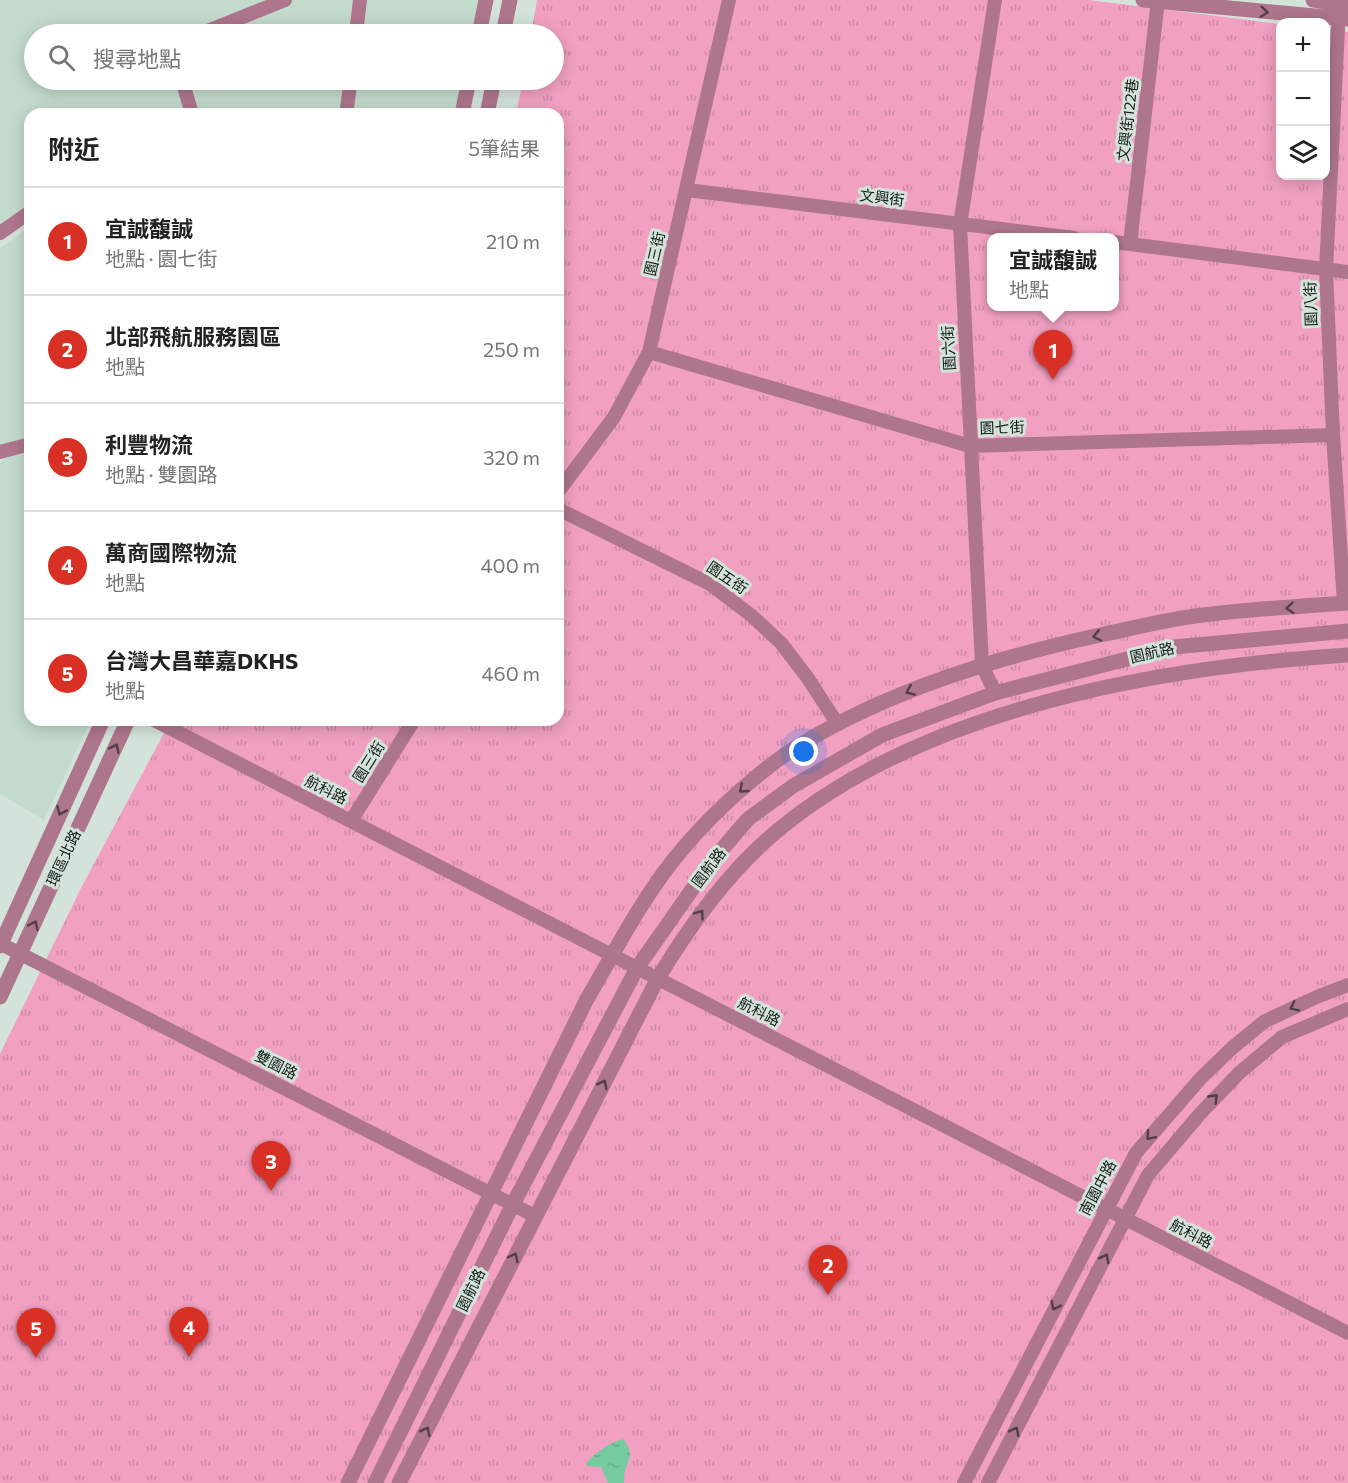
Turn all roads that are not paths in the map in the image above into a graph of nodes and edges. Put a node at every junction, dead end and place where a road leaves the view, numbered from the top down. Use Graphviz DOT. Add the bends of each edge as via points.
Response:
graph roads {
  1 [pos="285,0"];
  2 [pos="360,0"];
  3 [pos="486,0"];
  4 [pos="510,0"];
  5 [pos="729,0"];
  6 [pos="995,0"];
  7 [pos="1313,0"];
  8 [pos="1153,1"];
  9 [pos="1344,12"];
  10 [pos="225,24"];
  11 [pos="357,24"];
  12 [pos="481,24"];
  13 [pos="505,24"];
  14 [pos="185,90"];
  15 [pos="350,90"];
  16 [pos="467,90"];
  17 [pos="492,90"];
  18 [pos="190,108"];
  19 [pos="347,108"];
  20 [pos="463,108"];
  21 [pos="488,108"];
  22 [pos="687,190"];
  23 [pos="24,216"];
  24 [pos="960,225"];
  25 [pos="0,233"];
  26 [pos="1036,233"];
  27 [pos="1119,243"];
  28 [pos="1130,244"];
  29 [pos="1326,270"];
  30 [pos="1348,272"];
  31 [pos="649,352"];
  32 [pos="1333,435"];
  33 [pos="24,446"];
  34 [pos="970,446"];
  35 [pos="0,452"];
  36 [pos="564,484"];
  37 [pos="564,512"];
  38 [pos="1346,603"];
  39 [pos="1348,631"];
  40 [pos="1348,655"];
  41 [pos="982,665"];
  42 [pos="995,693"];
  43 [pos="837,723"];
  44 [pos="100,726"];
  45 [pos="125,726"];
  46 [pos="166,726"];
  47 [pos="410,726"];
  48 [pos="351,821"];
  49 [pos="1,945"];
  50 [pos="21,953"];
  51 [pos="612,955"];
  52 [pos="637,968"];
  53 [pos="657,978"];
  54 [pos="1348,985"];
  55 [pos="0,997"];
  56 [pos="1348,1009"];
  57 [pos="490,1194"];
  58 [pos="512,1206"];
  59 [pos="1106,1209"];
  60 [pos="535,1216"];
  61 [pos="1126,1219"];
  62 [pos="1348,1333"];
  63 [pos="348,1483"];
  64 [pos="375,1483"];
  65 [pos="399,1483"];
  66 [pos="964,1483"];
  67 [pos="988,1483"];
  1 -- 10 [label="street"];
  2 -- 11 [label="street"];
  3 -- 12 [label="street"];
  4 -- 13 [label="street"];
  5 -- 22 [label="street, 園三街"];
  6 -- 24 [label="street, 園六街"];
  7 -- 9 [label="street"];
  8 -- 9 [label="street, one-way"];
  8 -- 28 [label="street, 文興街122巷"];
  9 -- 29 [label="street, 園八街"];
  14 -- 18 [label="street"];
  15 -- 19 [label="street"];
  16 -- 20 [label="street"];
  17 -- 21 [label="street"];
  22 -- 24 [label="street, 文興街"];
  22 -- 31 [label="street, 園三街"];
  23 -- 25 [label="street"];
  24 -- 26 [label="street, 文興街"];
  24 -- 34 [label="street, 園六街"];
  27 -- 28 [label="street"];
  28 -- 29 [label="street"];
  29 -- 30 [label="street"];
  29 -- 32 [label="street, 園八街"];
  31 -- 34 [label="street, 園七街"];
  31 -- 36 [label="street, 園三街" via="614,417"];
  32 -- 34 [label="street, 園七街"];
  32 -- 38 [label="street, 園八街"];
  33 -- 35 [label="street"];
  34 -- 41 [label="street, 園六街"];
  37 -- 43 [label="street, 園五街" via="710,584 752,616 781,643"];
  38 -- 41 [label="street, one-way" via="1202,615"];
  39 -- 42 [label="street, 園航路" via="1174,647"];
  53 -- 40 [label="street, one-way" via="725,882 776,832 845,782 922,744 1065,696 1226,667"];
  41 -- 42 [label="street, 園六街"];
  41 -- 43 [label="street, one-way" via="915,688"];
  42 -- 52 [label="street, 園航路" via="882,735 793,786 748,819 712,861"];
  43 -- 51 [label="street, one-way" via="760,774 686,844 636,911"];
  44 -- 49 [label="street, 環區北路, one-way"];
  50 -- 45 [label="street, 環區北路, one-way"];
  46 -- 48 [label="street, 航科路"];
  47 -- 48 [label="street, 園三街"];
  48 -- 51 [label="street, 航科路"];
  49 -- 50 [label="street, 雙園路"];
  50 -- 55 [label="street, 環區北路"];
  50 -- 57 [label="street, 雙園路"];
  51 -- 52 [label="street, 航科路"];
  51 -- 57 [label="street"];
  52 -- 53 [label="street, 航科路"];
  52 -- 58 [label="street, 園航路"];
  53 -- 59 [label="street, 航科路"];
  60 -- 53 [label="street, one-way"];
  54 -- 59 [label="street, 南園中路, one-way" via="1265,1021 1232,1048 1136,1153"];
  61 -- 56 [label="street, one-way" via="1148,1175 1239,1073 1282,1037"];
  57 -- 58 [label="street, 雙園路"];
  57 -- 63 [label="street"];
  58 -- 60 [label="street, 雙園路"];
  58 -- 64 [label="street, 園航路"];
  59 -- 61 [label="street, 航科路"];
  59 -- 66 [label="street, 南園中路, one-way"];
  65 -- 60 [label="street, one-way"];
  61 -- 62 [label="street, 航科路"];
  67 -- 61 [label="street, one-way"];
}
